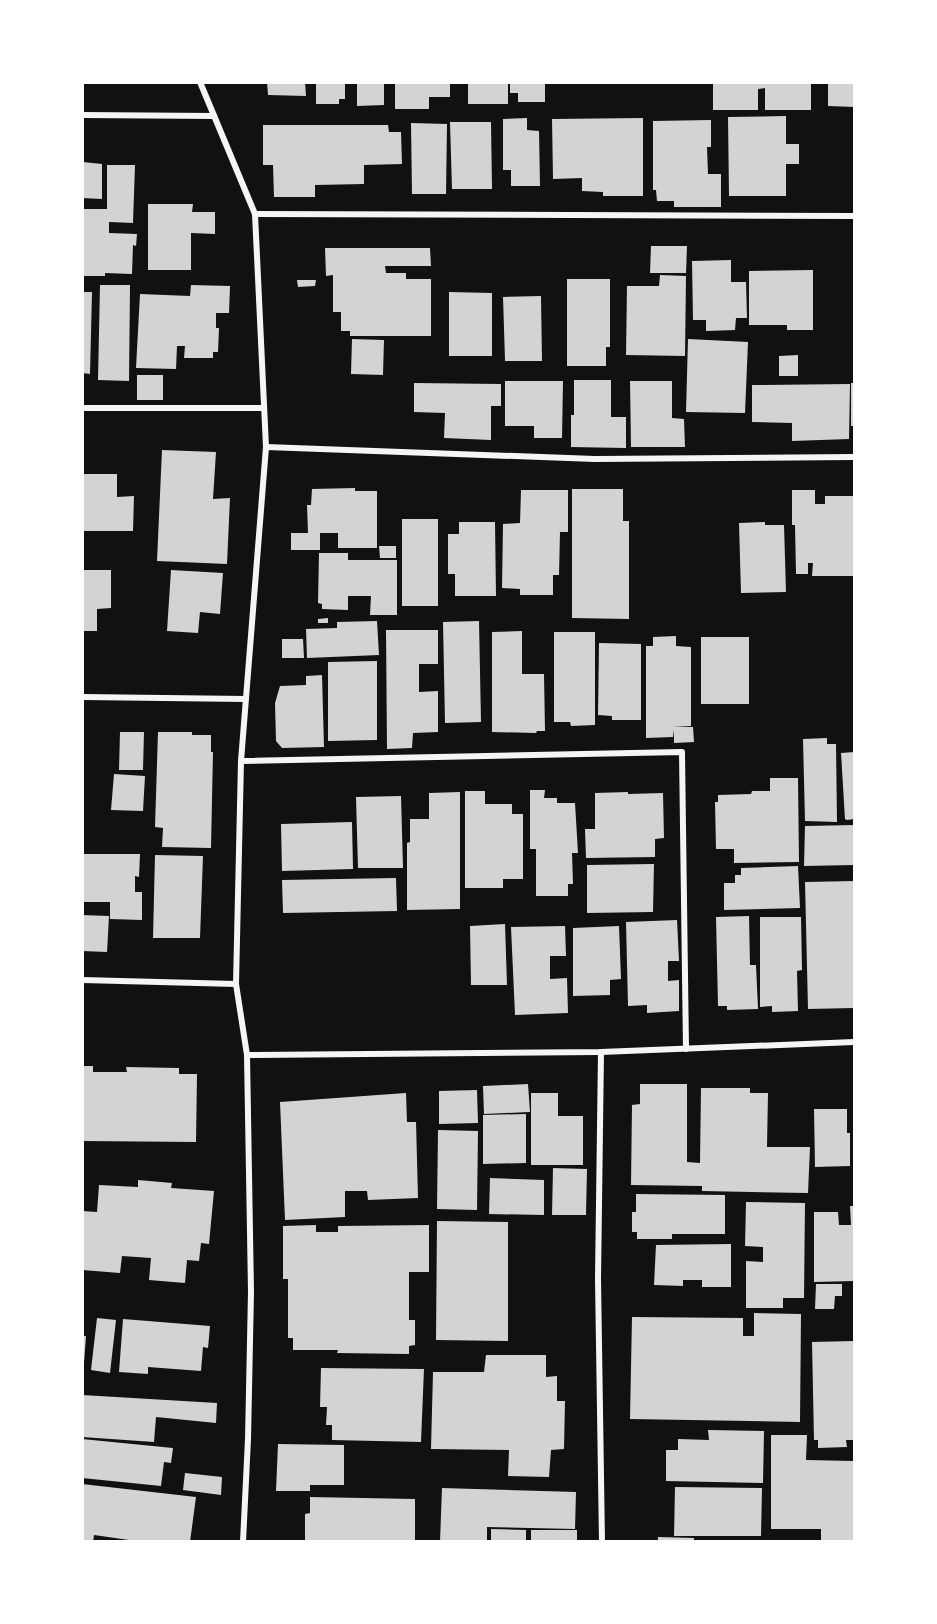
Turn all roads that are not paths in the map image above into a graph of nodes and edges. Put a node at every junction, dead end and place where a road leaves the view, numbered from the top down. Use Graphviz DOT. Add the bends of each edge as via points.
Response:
graph roads {
  1 [pos="200,82"];
  2 [pos="82,115"];
  3 [pos="214,116"];
  4 [pos="255,214"];
  5 [pos="855,216"];
  6 [pos="82,408"];
  7 [pos="264,408"];
  8 [pos="266,447"];
  9 [pos="855,457"];
  10 [pos="82,697"];
  11 [pos="246,699"];
  12 [pos="241,761"];
  13 [pos="82,980"];
  14 [pos="236,984"];
  15 [pos="855,1042"];
  16 [pos="686,1049"];
  17 [pos="601,1052"];
  18 [pos="247,1055"];
  19 [pos="243,1542"];
  20 [pos="602,1542"];
  1 -- 3 [label="street"];
  2 -- 3 [label="street"];
  3 -- 4 [label="street"];
  4 -- 5 [label="street"];
  4 -- 7 [label="street"];
  6 -- 7 [label="street"];
  7 -- 8 [label="street"];
  8 -- 9 [label="street" via="595,459"];
  8 -- 11 [label="street"];
  10 -- 11 [label="street"];
  11 -- 12 [label="street"];
  12 -- 14 [label="street"];
  12 -- 16 [label="street" via="682,752"];
  13 -- 14 [label="street"];
  14 -- 18 [label="street"];
  15 -- 16 [label="street"];
  16 -- 17 [label="street"];
  17 -- 18 [label="street"];
  17 -- 20 [label="street" via="598,1279"];
  18 -- 19 [label="street" via="251,1292"];
}
